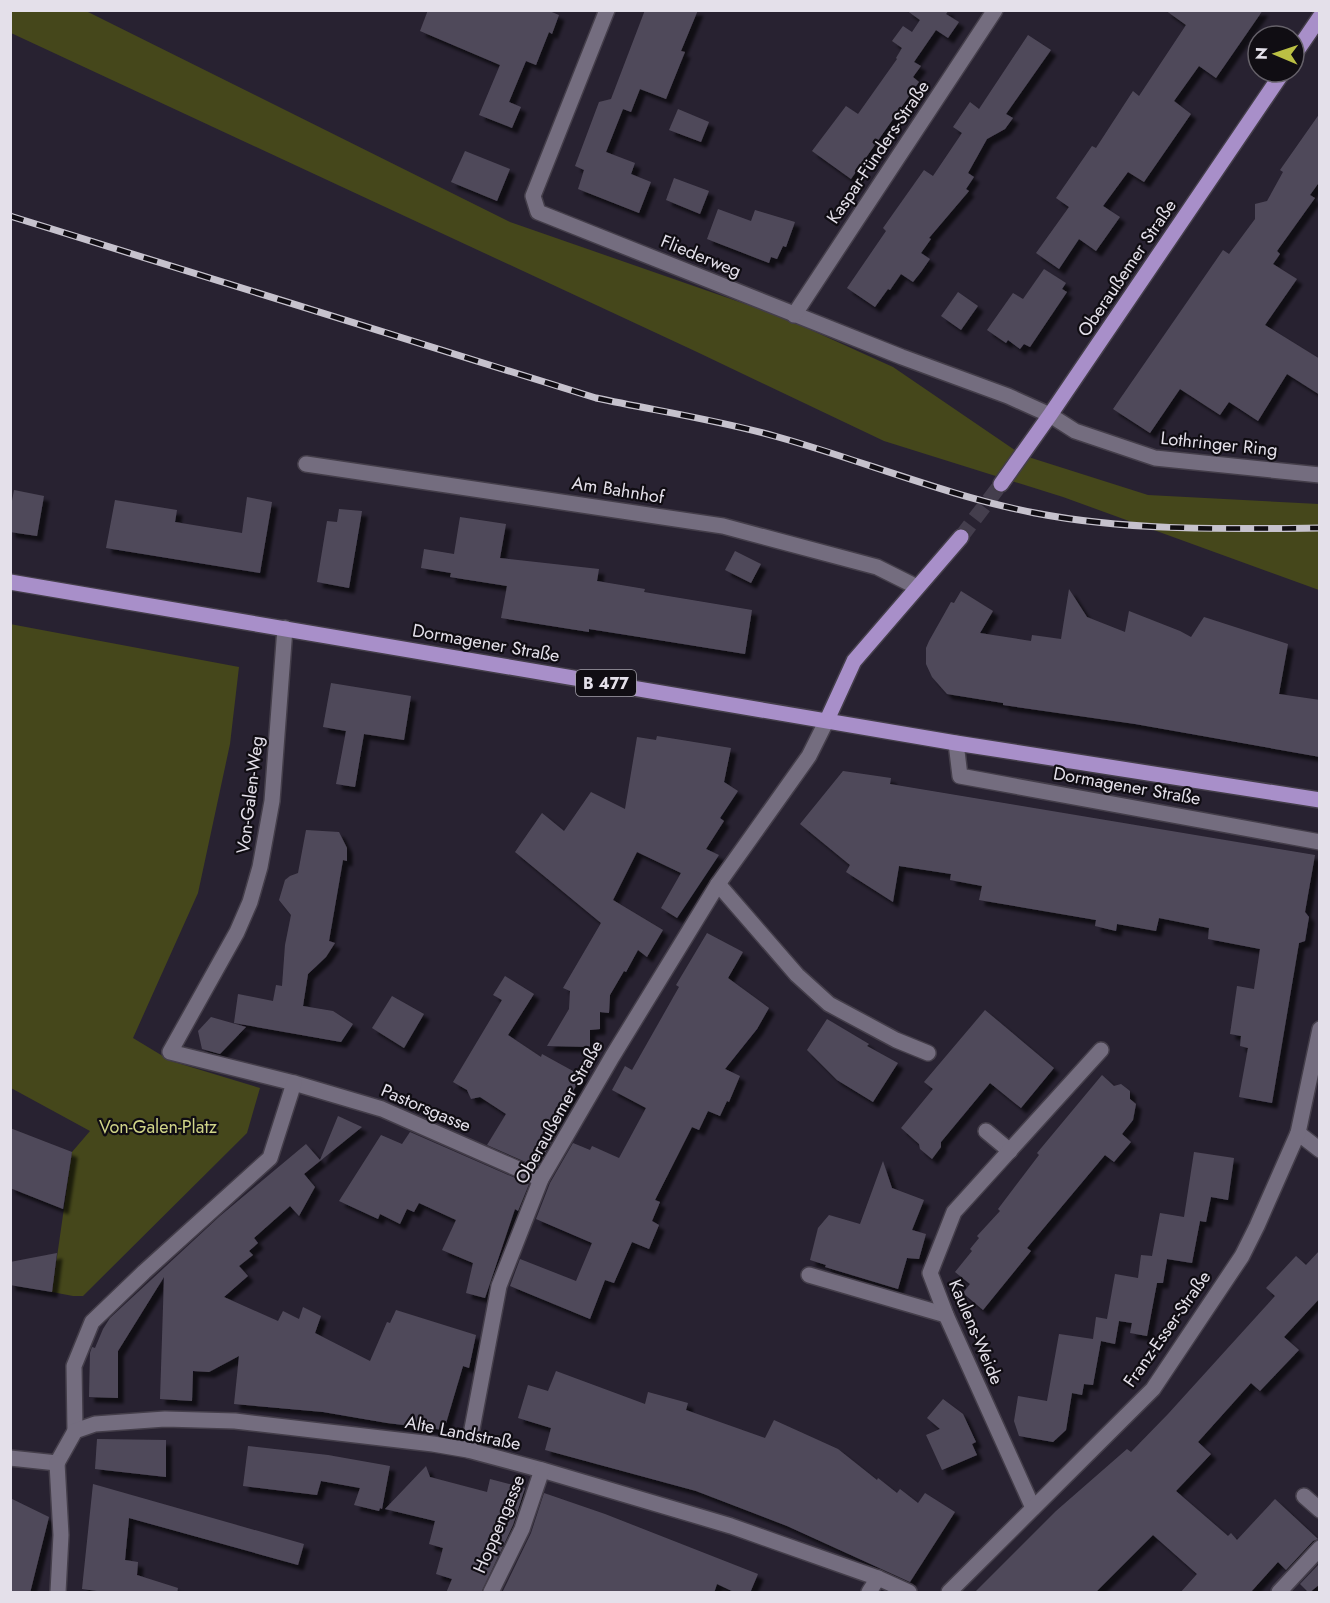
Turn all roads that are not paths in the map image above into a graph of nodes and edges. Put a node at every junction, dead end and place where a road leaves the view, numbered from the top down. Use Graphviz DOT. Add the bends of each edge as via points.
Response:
graph roads {
  1 [pos="607,10"];
  2 [pos="995,10"];
  3 [pos="1320,17"];
  4 [pos="1306,38"];
  5 [pos="1275,84"];
  6 [pos="794,315"];
  7 [pos="1050,415"];
  8 [pos="306,464"];
  9 [pos="1320,475"];
  10 [pos="1001,484"];
  11 [pos="962,537"];
  12 [pos="10,582"];
  13 [pos="916,587"];
  14 [pos="285,628"];
  15 [pos="827,720"];
  16 [pos="956,743"];
  17 [pos="1320,800"];
  18 [pos="1320,842"];
  19 [pos="718,884"];
  20 [pos="1320,1029"];
  21 [pos="1101,1050"];
  22 [pos="170,1052"];
  23 [pos="927,1053"];
  24 [pos="294,1083"];
  25 [pos="986,1131"];
  26 [pos="1298,1133"];
  27 [pos="1320,1150"];
  28 [pos="1010,1151"];
  29 [pos="541,1179"];
  30 [pos="809,1275"];
  31 [pos="946,1315"];
  32 [pos="75,1431"];
  33 [pos="468,1450"];
  34 [pos="10,1458"];
  35 [pos="57,1464"];
  36 [pos="542,1470"];
  37 [pos="1304,1496"];
  38 [pos="1033,1508"];
  39 [pos="1320,1510"];
  40 [pos="1320,1548"];
  41 [pos="878,1578"];
  42 [pos="57,1593"];
  43 [pos="491,1593"];
  44 [pos="869,1593"];
  45 [pos="909,1593"];
  46 [pos="948,1593"];
  47 [pos="1280,1593"];
  1 -- 6 [label="street, Fliederweg" via="533,196 538,212"];
  2 -- 6 [label="street, Kaspar-Fünders-Straße"];
  3 -- 4 [label="main road"];
  5 -- 7 [label="main road, Oberaußemer Straße"];
  6 -- 7 [label="street, Fliederweg"];
  7 -- 9 [label="street, Lothringer Ring" via="1075,431 1155,458"];
  7 -- 10 [label="main road, Oberaußemer Straße"];
  8 -- 13 [label="street, Am Bahnhof" via="723,526 878,567"];
  11 -- 13 [label="main road, Oberaußemer Straße"];
  12 -- 14 [label="main road, Dormagener Straße / B 477"];
  13 -- 15 [label="main road, Oberaußemer Straße" via="854,661"];
  14 -- 15 [label="main road, Dormagener Straße / B 477"];
  14 -- 22 [label="street, Von-Galen-Weg" via="272,801 261,867 237,932"];
  15 -- 16 [label="main road, Dormagener Straße / B 477"];
  15 -- 19 [label="street, Oberaußemer Straße" via="809,756"];
  16 -- 17 [label="main road, Dormagener Straße / B 477"];
  16 -- 18 [label="street, Dormagener Straße" via="960,776"];
  19 -- 23 [label="street" via="797,975 829,1004"];
  19 -- 29 [label="street, Oberaußemer Straße"];
  20 -- 26 [label="street, Franz-Esser-Straße"];
  21 -- 28 [label="street, Kaulens-Weide"];
  22 -- 24 [label="street, Pastorsgasse"];
  24 -- 29 [label="street, Pastorsgasse" via="382,1109"];
  24 -- 32 [label="street" via="270,1158 92,1322 74,1366"];
  25 -- 28 [label="street"];
  26 -- 27 [label="street"];
  26 -- 38 [label="street, Franz-Esser-Straße" via="1242,1256 1153,1389"];
  28 -- 31 [label="street, Kaulens-Weide" via="954,1212 930,1273"];
  29 -- 33 [label="street, Oberaußemer Straße" via="499,1286"];
  30 -- 31 [label="street"];
  31 -- 38 [label="street, Kaulens-Weide"];
  32 -- 33 [label="street, Alte Landstraße" via="112,1421 235,1421"];
  32 -- 35 [label="street"];
  33 -- 36 [label="street, Alte Landstraße"];
  34 -- 35 [label="street"];
  35 -- 42 [label="street" via="61,1535"];
  36 -- 41 [label="street, Alte Landstraße" via="731,1526"];
  36 -- 43 [label="street, Hoppengasse" via="522,1529"];
  37 -- 39 [label="street"];
  38 -- 46 [label="street, Franz-Esser-Straße"];
  40 -- 47 [label="street"];
  41 -- 44 [label="street"];
  41 -- 45 [label="street, Alte Landstraße"];
}
